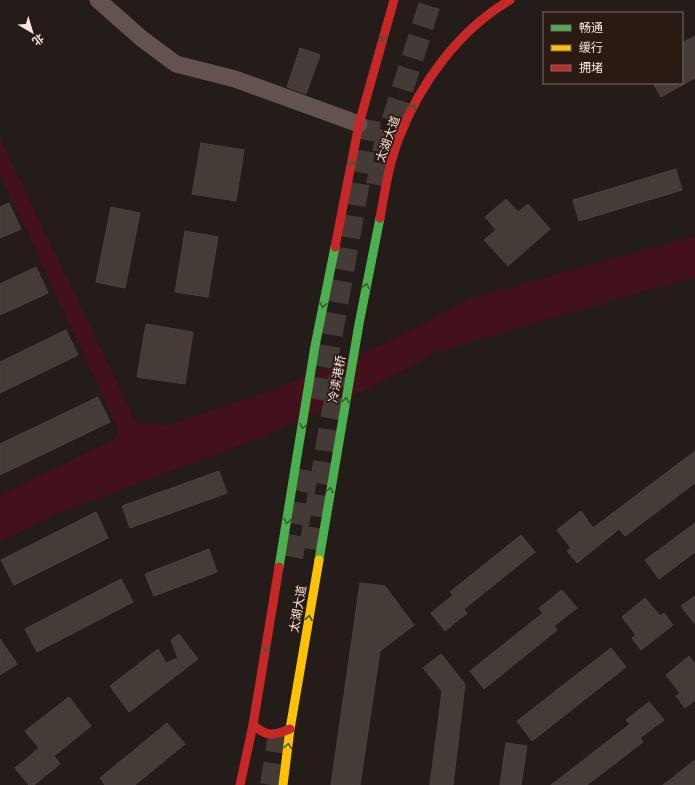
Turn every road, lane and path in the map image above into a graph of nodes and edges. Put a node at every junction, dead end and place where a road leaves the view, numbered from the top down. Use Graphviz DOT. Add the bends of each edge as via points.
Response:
graph roads {
  1 [pos="98,0"];
  2 [pos="394,0"];
  3 [pos="510,0"];
  4 [pos="359,124"];
  5 [pos="359,324"];
  6 [pos="339,438"];
  7 [pos="253,725"];
  8 [pos="290,729"];
  9 [pos="240,785"];
  10 [pos="283,785"];
  1 -- 4 [label="street" via="176,64 236,79"];
  2 -- 4 [label="main road, one-way"];
  5 -- 3 [label="main road, 太湖大道, one-way" via="387,180 399,138 418,97 464,35 493,10"];
  4 -- 7 [label="main road, 太湖大道, one-way" via="315,346"];
  6 -- 5 [label="main road, 冷渎港桥, one-way"];
  8 -- 6 [label="main road, 太湖大道, one-way"];
  7 -- 8 [label="main road" via="264,734 274,736"];
  7 -- 9 [label="main road, 太湖大道"];
  10 -- 8 [label="main road, 太湖大道, one-way"];
}
